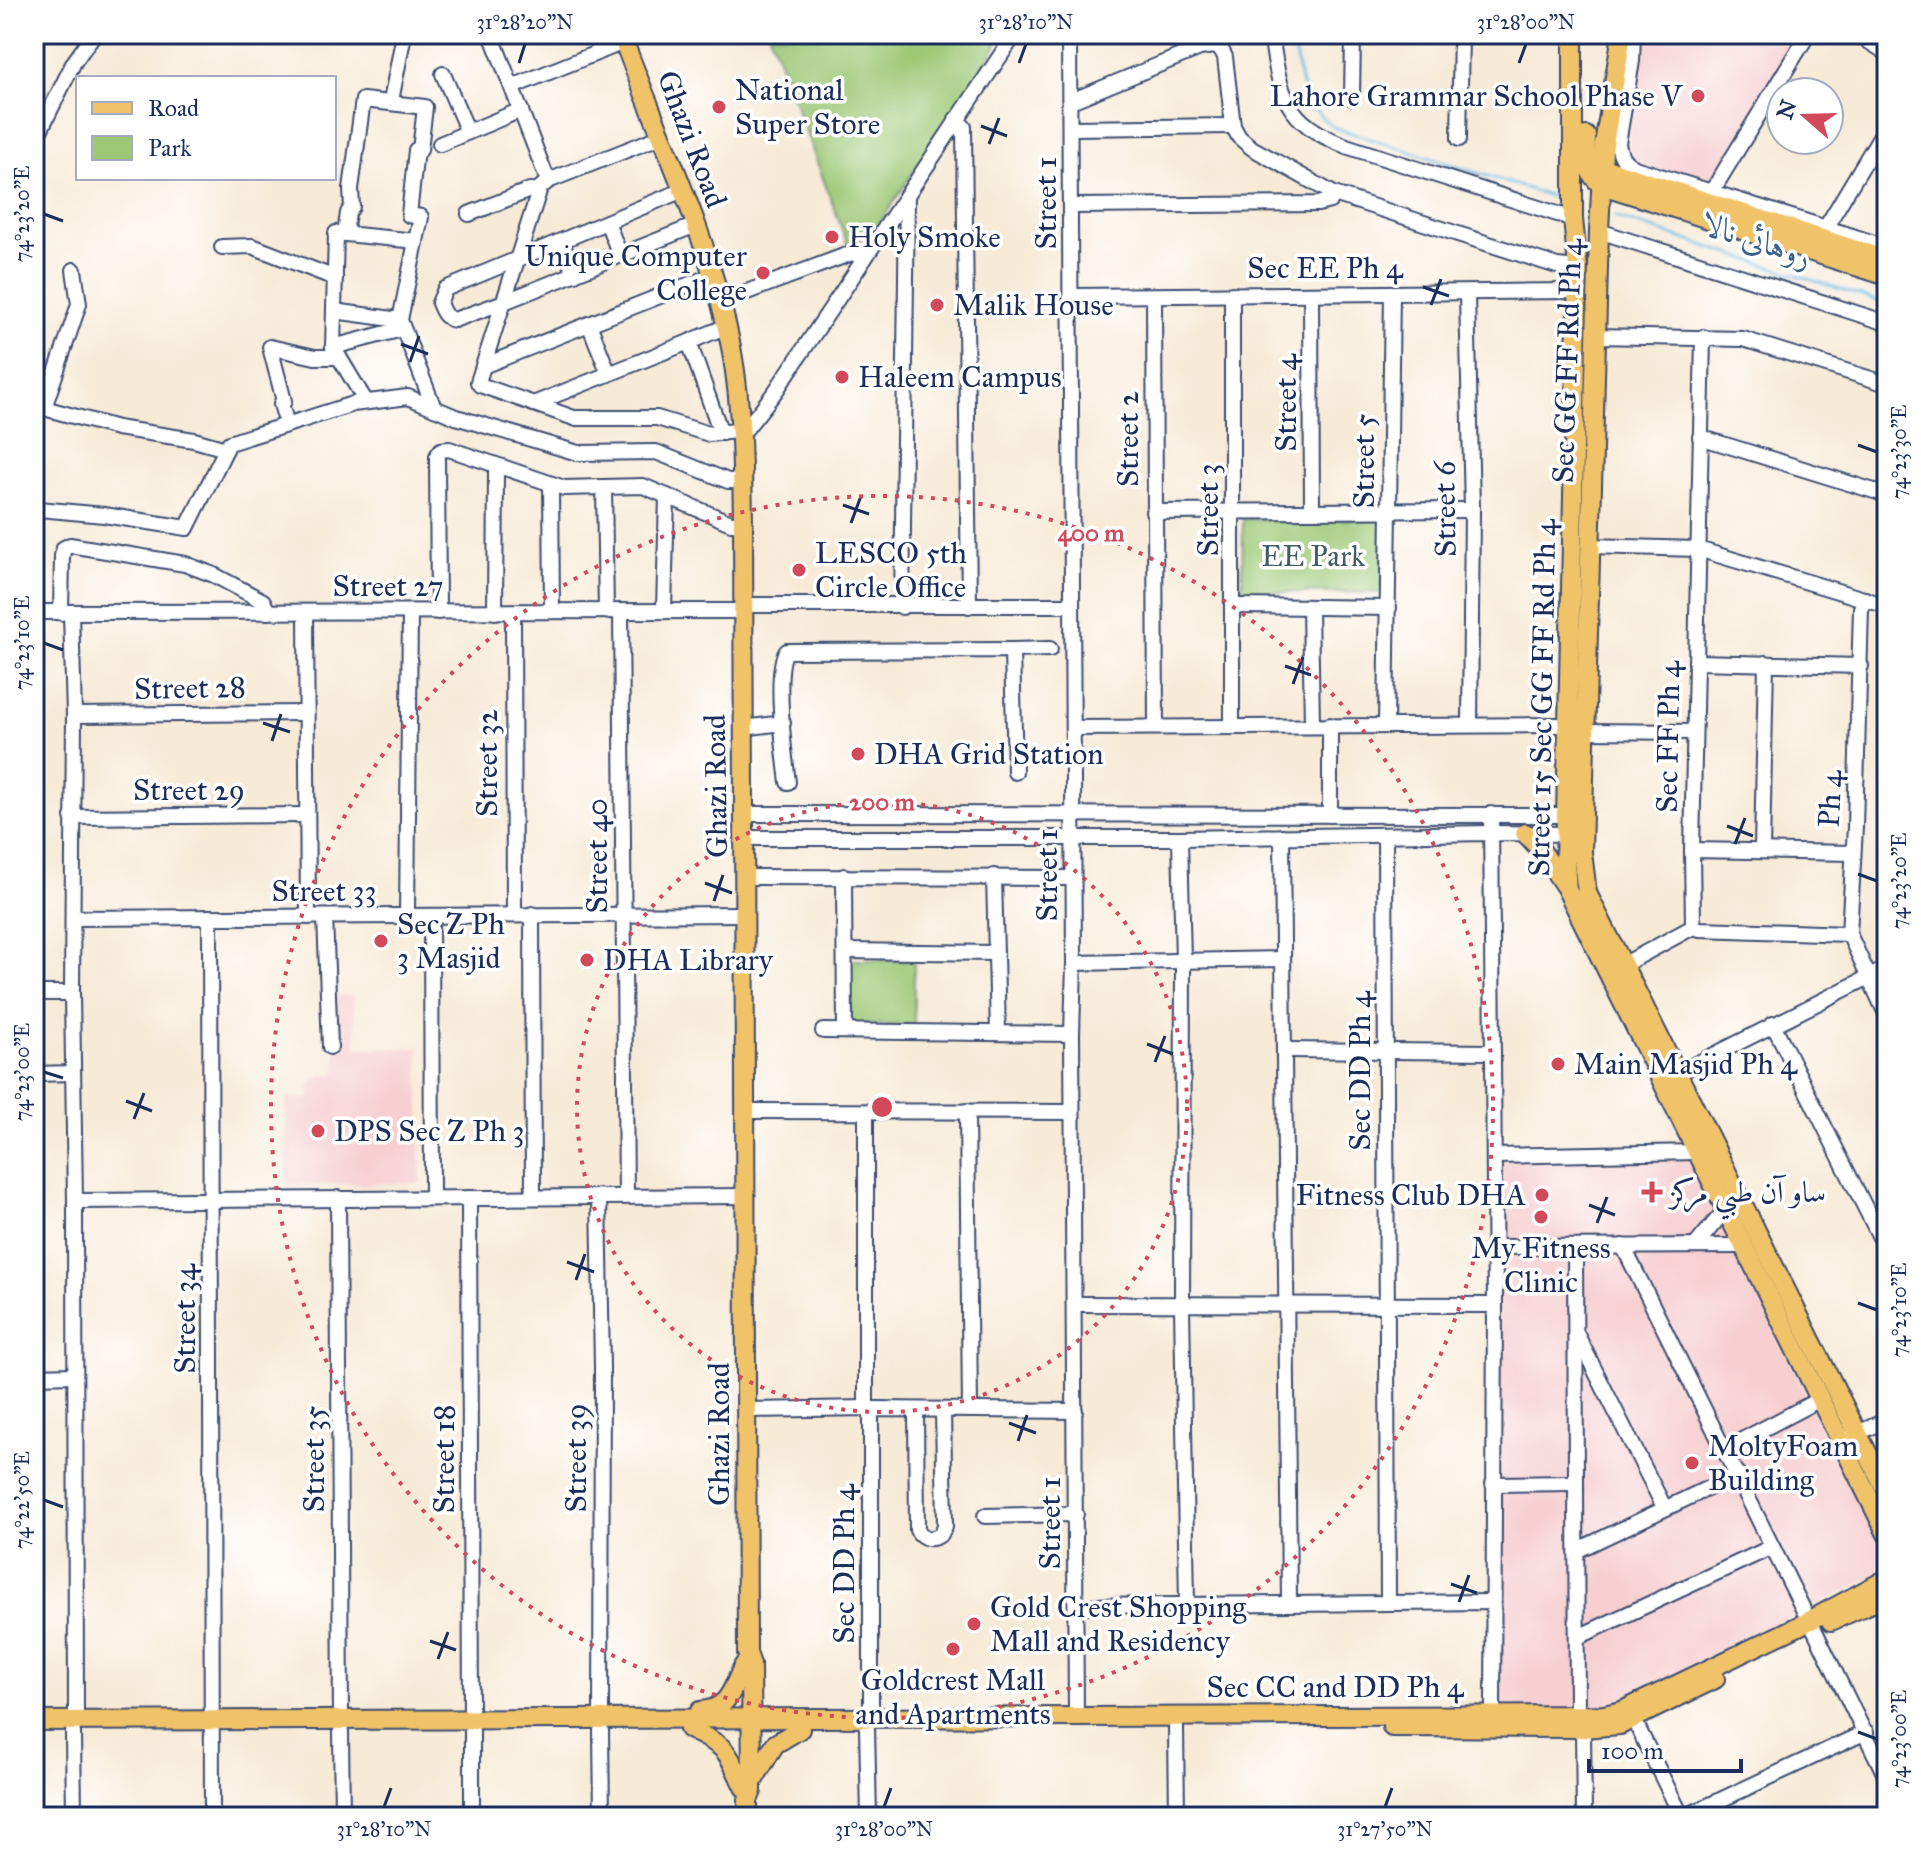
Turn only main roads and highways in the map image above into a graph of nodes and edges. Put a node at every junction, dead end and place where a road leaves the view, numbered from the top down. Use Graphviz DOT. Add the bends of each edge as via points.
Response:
graph roads {
  1 [pos="1573,34"];
  2 [pos="1622,34"];
  3 [pos="622,38"];
  4 [pos="1592,175"];
  5 [pos="1578,248"];
  6 [pos="1887,260"];
  7 [pos="1887,276"];
  8 [pos="1577,728"];
  9 [pos="1525,833"];
  10 [pos="1567,890"];
  11 [pos="1729,1203"];
  12 [pos="1849,1437"];
  13 [pos="1887,1492"];
  14 [pos="1887,1534"];
  15 [pos="1887,1579"];
  16 [pos="1887,1596"];
  17 [pos="1812,1625"];
  18 [pos="747,1664"];
  19 [pos="34,1721"];
  20 [pos="1580,1721"];
  21 [pos="869,1722"];
  22 [pos="686,1724"];
  23 [pos="747,1724"];
  24 [pos="796,1724"];
  25 [pos="74,1726"];
  26 [pos="34,1732"];
  27 [pos="748,1797"];
  1 -- 4 [label="main road" via="1574,79"];
  2 -- 4 [label="main road"];
  3 -- 18 [label="main road, Ghazi Road" via="713,275 737,385 730,433 742,481 743,523"];
  4 -- 5 [label="main road" via="1585,187"];
  4 -- 5 [label="main road, Street 15 Sec GG FF Rd Ph 4" via="1573,219"];
  4 -- 6 [label="main road" via="1853,243"];
  4 -- 7 [label="main road"];
  4 -- 8 [label="main road, Sec GG FF Rd Ph 4" via="1599,231 1590,546"];
  5 -- 8 [label="main road, Street 15 Sec GG FF Rd Ph 4"];
  8 -- 10 [label="main road, Street 15 Sec GG FF Rd Ph 4" via="1566,815"];
  8 -- 11 [label="main road, Sec GG FF Rd Ph 4" via="1587,893 1678,1073"];
  9 -- 10 [label="main road"];
  10 -- 11 [label="main road, Street 15 Sec GG FF Rd Ph 4" via="1698,1152"];
  11 -- 12 [label="main road, Sec GG FF Rd Ph 4"];
  11 -- 12 [label="main road, Street 15 Sec GG FF Rd Ph 4" via="1744,1246 1820,1399"];
  12 -- 13 [label="main road, Sec GG FF Rd Ph 4"];
  12 -- 14 [label="main road, Street 15 Sec GG FF Rd Ph 4"];
  15 -- 17 [label="main road, Sec CC and DD Ph 4"];
  16 -- 17 [label="main road, Sec CC and DD Ph 4"];
  17 -- 20 [label="main road, Sec CC and DD Ph 4" via="1622,1711"];
  17 -- 20 [label="main road, Sec CC and DD Ph 4" via="1634,1720 1620,1725"];
  18 -- 22 [label="main road" via="723,1704 691,1712"];
  18 -- 23 [label="main road, Ghazi Road"];
  18 -- 24 [label="main road" via="765,1703"];
  19 -- 25 [label="main road"];
  20 -- 21 [label="main road, Sec CC and DD Ph 4" via="1176,1726"];
  20 -- 21 [label="main road, Sec CC and DD Ph 4" via="1493,1714"];
  21 -- 24 [label="main road, Sec CC and DD Ph 4"];
  22 -- 23 [label="main road, Sec CC and DD Ph 4"];
  22 -- 25 [label="main road, Sec CC and DD Ph 4"];
  22 -- 27 [label="main road" via="721,1744"];
  23 -- 24 [label="main road, Sec CC and DD Ph 4"];
  23 -- 27 [label="main road, Ghazi Road"];
  24 -- 27 [label="main road" via="775,1744"];
  25 -- 26 [label="main road"];
}
